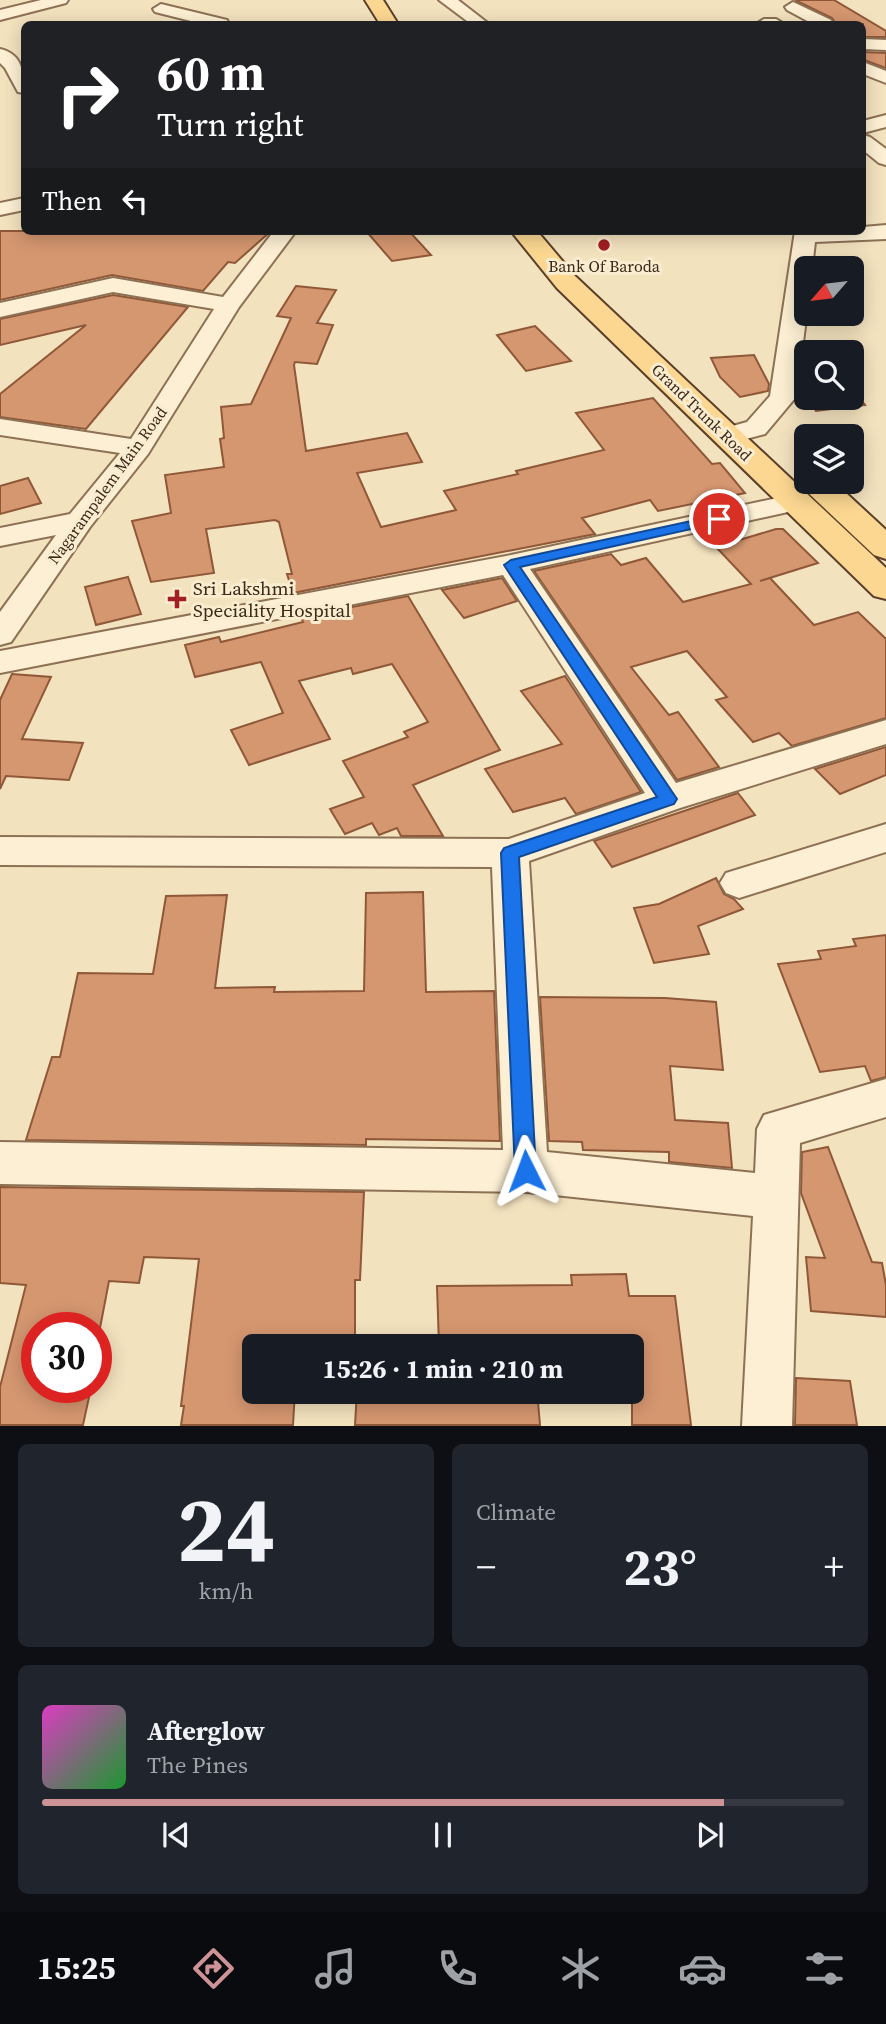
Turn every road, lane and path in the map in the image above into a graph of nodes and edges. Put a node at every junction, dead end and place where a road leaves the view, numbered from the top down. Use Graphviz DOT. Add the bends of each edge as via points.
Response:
graph roads {
  1 [pos="60,0"];
  2 [pos="374,0"];
  3 [pos="393,0"];
  4 [pos="447,0"];
  5 [pos="793,4"];
  6 [pos="155,9"];
  7 [pos="0,15"];
  8 [pos="208,21"];
  9 [pos="387,21"];
  10 [pos="406,21"];
  11 [pos="477,21"];
  12 [pos="774,21"];
  13 [pos="820,21"];
  14 [pos="0,22"];
  15 [pos="21,23"];
  16 [pos="866,44"];
  17 [pos="886,45"];
  18 [pos="0,54"];
  19 [pos="866,68"];
  20 [pos="886,78"];
  21 [pos="21,82"];
  22 [pos="886,121"];
  23 [pos="866,126"];
  24 [pos="866,143"];
  25 [pos="886,159"];
  26 [pos="21,205"];
  27 [pos="0,209"];
  28 [pos="866,232"];
  29 [pos="886,232"];
  30 [pos="282,235"];
  31 [pos="527,235"];
  32 [pos="560,235"];
  33 [pos="806,235"];
  34 [pos="229,305"];
  35 [pos="0,310"];
  36 [pos="0,427"];
  37 [pos="756,428"];
  38 [pos="727,436"];
  39 [pos="138,448"];
  40 [pos="794,472"];
  41 [pos="794,478"];
  42 [pos="794,489"];
  43 [pos="812,494"];
  44 [pos="816,494"];
  45 [pos="80,521"];
  46 [pos="0,537"];
  47 [pos="886,548"];
  48 [pos="511,565"];
  49 [pos="886,588"];
  50 [pos="0,635"];
  51 [pos="0,662"];
  52 [pos="886,732"];
  53 [pos="668,799"];
  54 [pos="886,838"];
  55 [pos="0,851"];
  56 [pos="510,853"];
  57 [pos="739,883"];
  58 [pos="886,1098"];
  59 [pos="0,1163"];
  60 [pos="526,1171"];
  61 [pos="777,1197"];
  62 [pos="767,1426"];
  1 -- 7 [label="street"];
  2 -- 9 [label="main road"];
  3 -- 10 [label="main road"];
  4 -- 11 [label="street"];
  5 -- 12 [label="street"];
  5 -- 13 [label="street"];
  6 -- 8 [label="street"];
  14 -- 15 [label="street"];
  16 -- 17 [label="street"];
  18 -- 21 [label="street" via="13,65"];
  19 -- 20 [label="street"];
  22 -- 23 [label="street"];
  24 -- 25 [label="street"];
  26 -- 27 [label="street"];
  28 -- 29 [label="street"];
  30 -- 34 [label="street, Nagarampalem Main Road"];
  31 -- 38 [label="main road, Grand Trunk Road" via="566,282"];
  32 -- 37 [label="main road, Grand Trunk Road" via="618,299"];
  33 -- 37 [label="street" via="782,397"];
  34 -- 35 [label="street" via="113,285"];
  34 -- 39 [label="street, Nagarampalem Main Road"];
  36 -- 39 [label="street"];
  37 -- 38 [label="street"];
  37 -- 40 [label="main road, Grand Trunk Road"];
  38 -- 41 [label="main road, Grand Trunk Road"];
  39 -- 45 [label="street, Nagarampalem Main Road"];
  42 -- 48 [label="street"];
  43 -- 49 [label="main road, Grand Trunk Road"];
  44 -- 47 [label="main road, Grand Trunk Road"];
  45 -- 46 [label="street"];
  45 -- 50 [label="street, Nagarampalem Main Road"];
  48 -- 51 [label="street"];
  48 -- 53 [label="street"];
  52 -- 53 [label="street"];
  53 -- 56 [label="street"];
  54 -- 57 [label="street"];
  55 -- 56 [label="street"];
  56 -- 60 [label="street"];
  58 -- 61 [label="street" via="779,1129"];
  59 -- 60 [label="street"];
  60 -- 61 [label="street"];
  61 -- 62 [label="street"];
}
